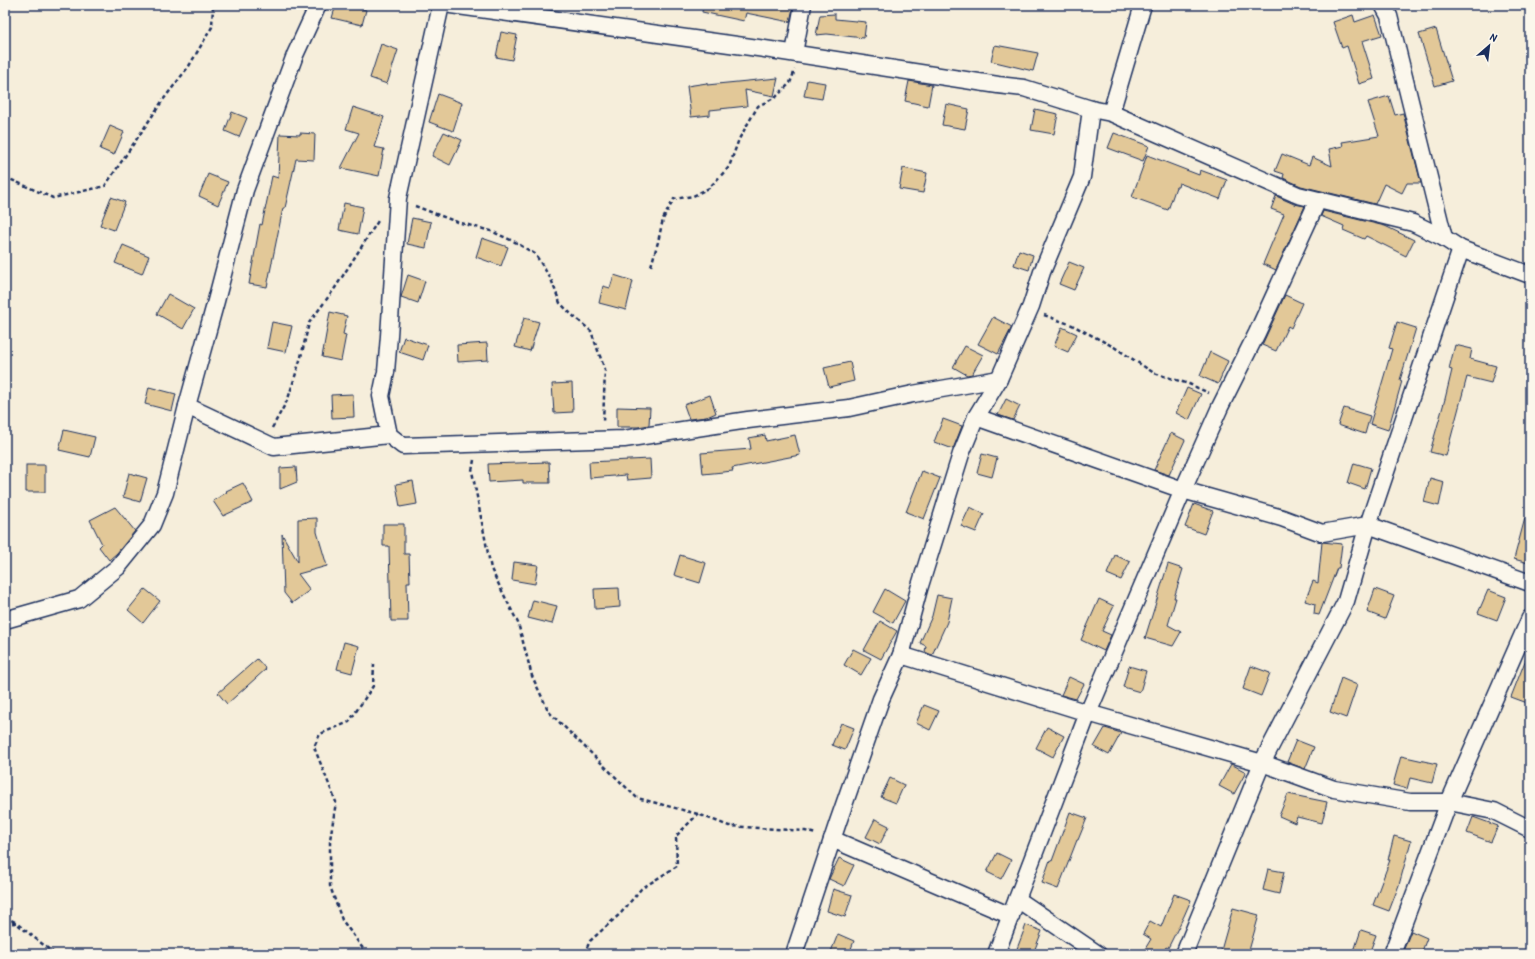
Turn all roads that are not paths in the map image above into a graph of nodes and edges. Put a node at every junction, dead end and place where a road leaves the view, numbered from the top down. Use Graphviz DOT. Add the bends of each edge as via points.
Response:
graph roads {
  1 [pos="318,5"];
  2 [pos="442,5"];
  3 [pos="451,5"];
  4 [pos="803,5"];
  5 [pos="1143,5"];
  6 [pos="1383,5"];
  7 [pos="794,54"];
  8 [pos="1091,109"];
  9 [pos="1111,113"];
  10 [pos="1318,200"];
  11 [pos="1444,238"];
  12 [pos="1461,249"];
  13 [pos="1530,275"];
  14 [pos="999,379"];
  15 [pos="187,406"];
  16 [pos="976,416"];
  17 [pos="389,435"];
  18 [pos="1183,490"];
  19 [pos="1368,524"];
  20 [pos="1530,583"];
  21 [pos="1530,618"];
  22 [pos="5,620"];
  23 [pos="901,656"];
  24 [pos="1088,713"];
  25 [pos="1262,763"];
  26 [pos="1449,802"];
  27 [pos="1530,829"];
  28 [pos="832,839"];
  29 [pos="1018,899"];
  30 [pos="1011,916"];
  31 [pos="794,954"];
  32 [pos="996,954"];
  33 [pos="1098,954"];
  34 [pos="1184,954"];
  35 [pos="1392,954"];
  1 -- 15 [label="street" via="294,55 245,190"];
  2 -- 17 [label="street" via="398,198 389,336 382,396"];
  3 -- 7 [label="street"];
  4 -- 7 [label="street"];
  5 -- 9 [label="street"];
  6 -- 11 [label="street" via="1389,16"];
  7 -- 8 [label="street" via="1024,88"];
  8 -- 9 [label="street"];
  8 -- 14 [label="street" via="1082,177"];
  9 -- 10 [label="street" via="1298,195"];
  10 -- 11 [label="street" via="1414,223"];
  10 -- 18 [label="street"];
  11 -- 12 [label="street"];
  12 -- 13 [label="street"];
  12 -- 19 [label="street"];
  14 -- 16 [label="street"];
  14 -- 17 [label="street" via="849,408 624,438 403,446"];
  15 -- 17 [label="street" via="274,447"];
  15 -- 22 [label="street" via="165,493 152,525 118,567 79,600"];
  16 -- 18 [label="street"];
  16 -- 23 [label="street" via="961,454"];
  18 -- 19 [label="street" via="1282,518 1322,534"];
  18 -- 24 [label="street"];
  19 -- 20 [label="street"];
  19 -- 25 [label="street" via="1346,601"];
  21 -- 26 [label="street"];
  23 -- 24 [label="street"];
  23 -- 28 [label="street" via="881,699"];
  24 -- 25 [label="street"];
  24 -- 29 [label="street"];
  25 -- 26 [label="street" via="1334,790 1410,802"];
  25 -- 34 [label="street"];
  26 -- 27 [label="street" via="1494,811"];
  26 -- 35 [label="street"];
  28 -- 30 [label="street"];
  28 -- 31 [label="street"];
  29 -- 30 [label="street"];
  29 -- 33 [label="street"];
  30 -- 32 [label="street"];
}
